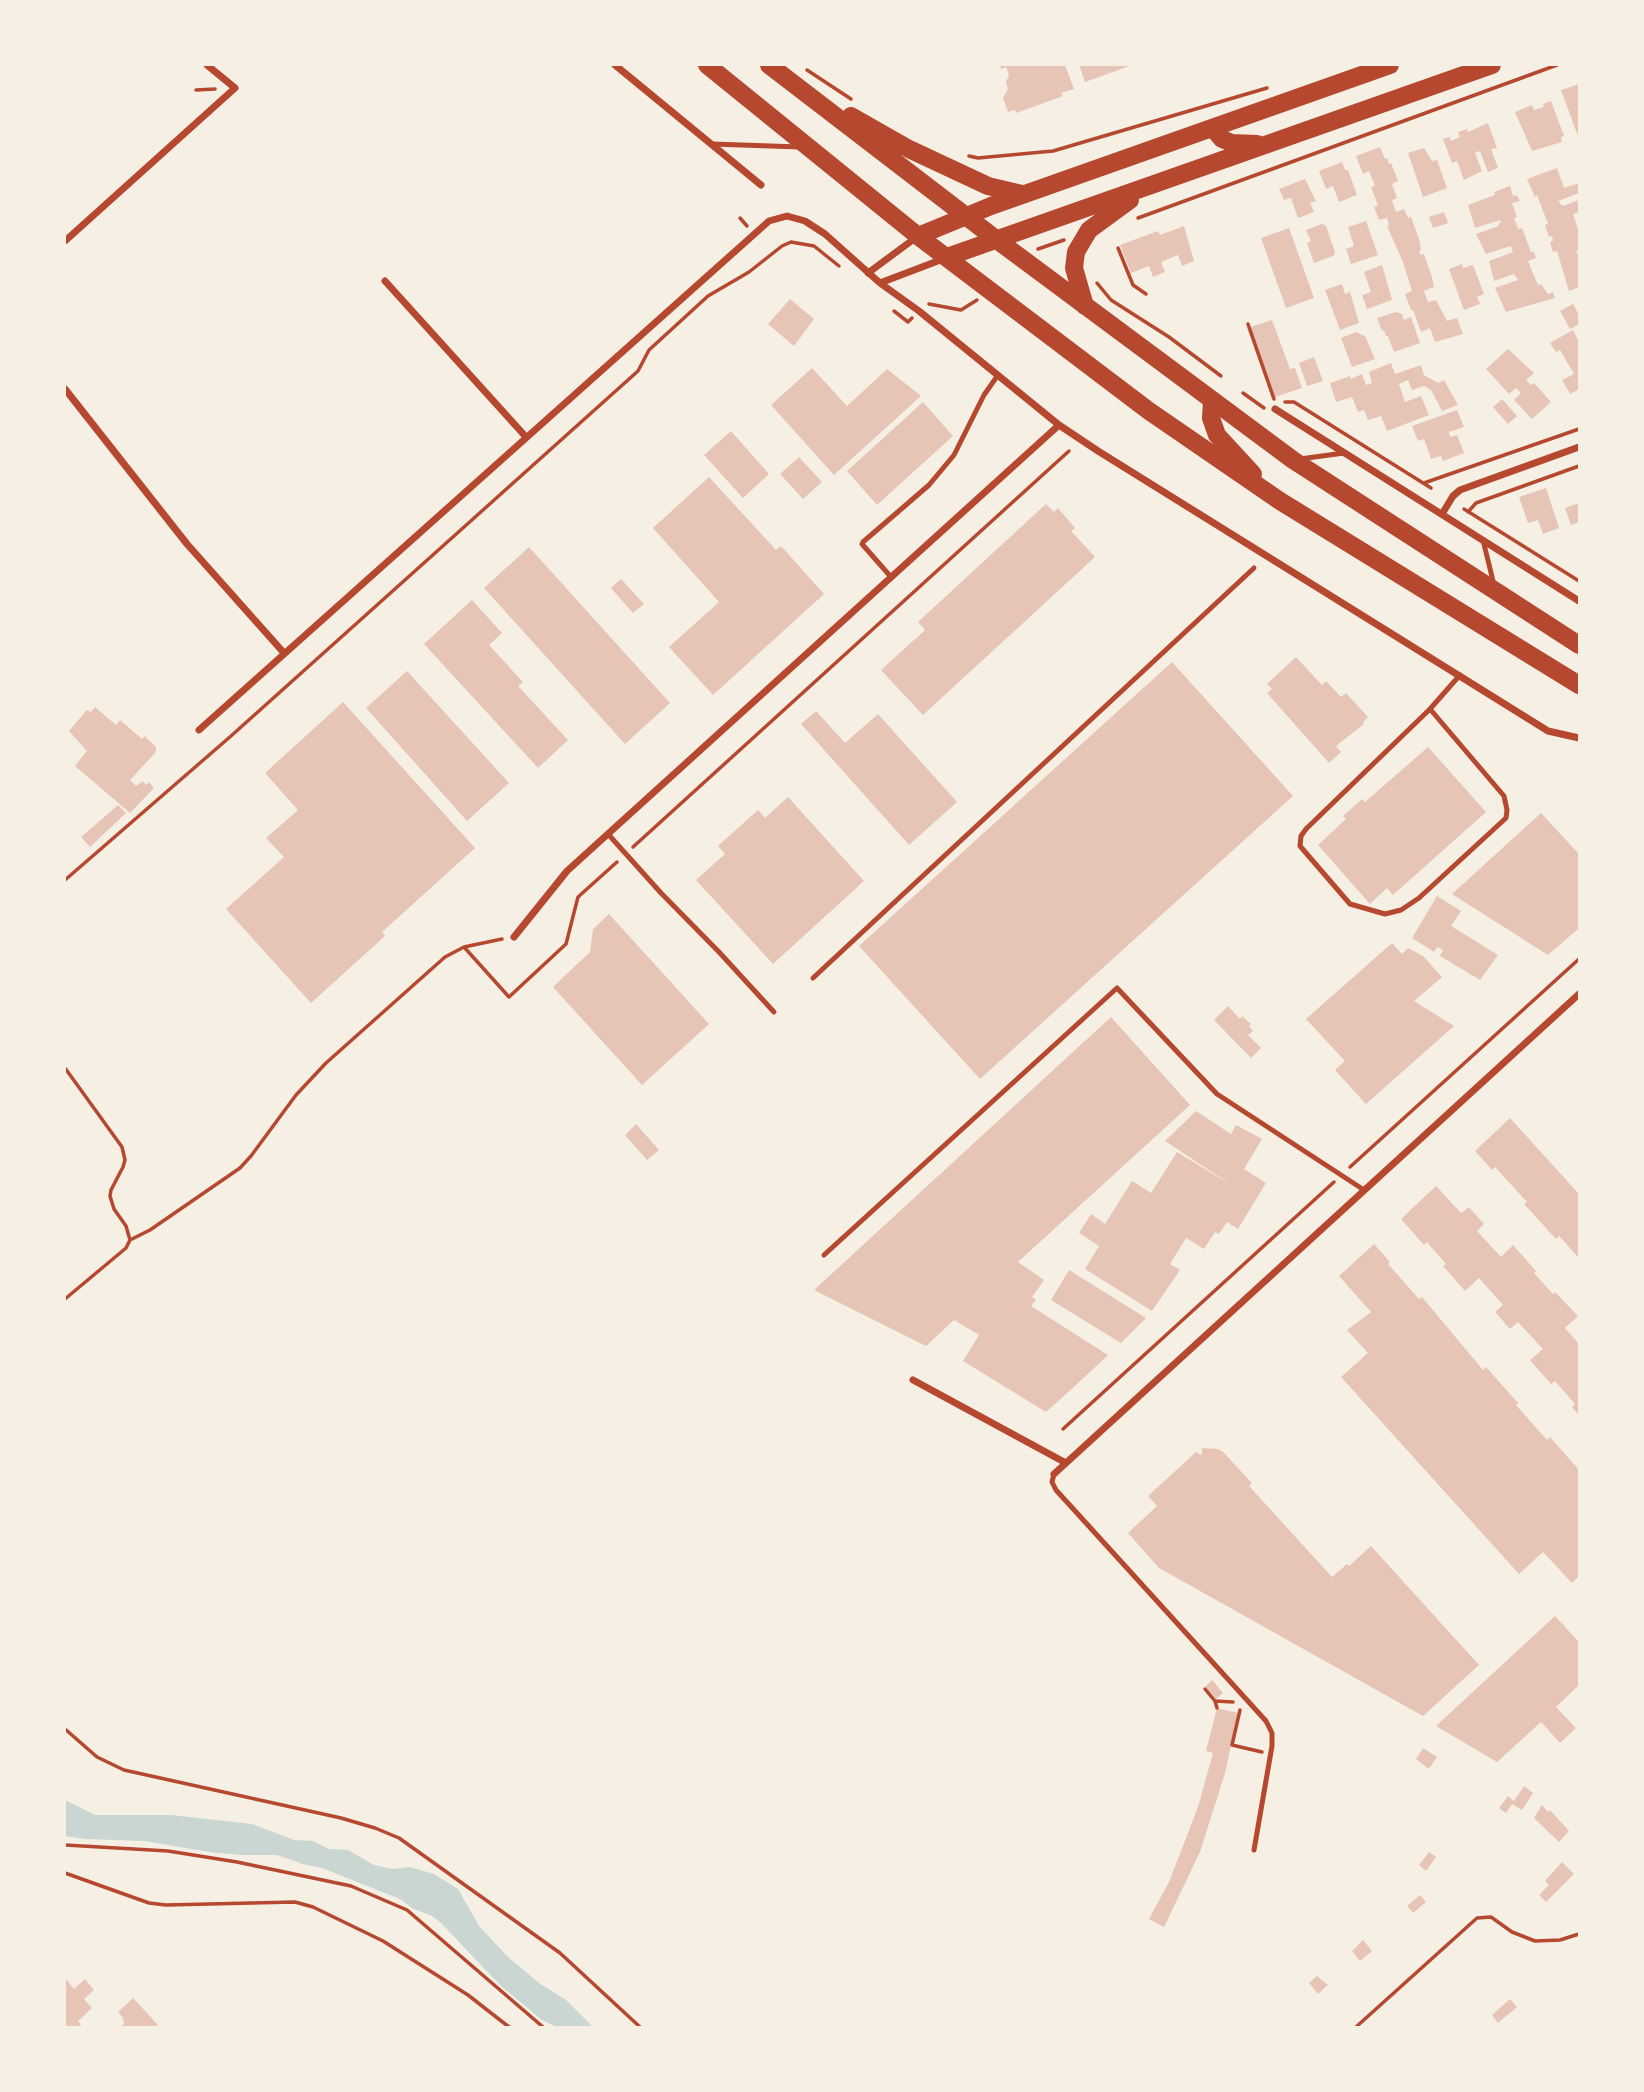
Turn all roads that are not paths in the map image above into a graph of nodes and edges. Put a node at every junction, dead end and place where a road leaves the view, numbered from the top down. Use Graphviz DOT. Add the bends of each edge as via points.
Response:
graph roads {
  1 [pos="207,65"];
  2 [pos="615,65"];
  3 [pos="707,65"];
  4 [pos="769,65"];
  5 [pos="1390,65"];
  6 [pos="1492,65"];
  7 [pos="793,83"];
  8 [pos="1213,128"];
  9 [pos="712,144"];
  10 [pos="1267,145"];
  11 [pos="811,148"];
  12 [pos="761,185"];
  13 [pos="1150,187"];
  14 [pos="1023,195"];
  15 [pos="965,216"];
  16 [pos="918,236"];
  17 [pos="997,240"];
  18 [pos="65,242"];
  19 [pos="947,257"];
  20 [pos="868,273"];
  21 [pos="385,281"];
  22 [pos="880,284"];
  23 [pos="1085,306"];
  24 [pos="998,375"];
  25 [pos="65,389"];
  26 [pos="1212,401"];
  27 [pos="1275,410"];
  28 [pos="1059,425"];
  29 [pos="526,437"];
  30 [pos="1579,447"];
  31 [pos="1344,453"];
  32 [pos="1293,460"];
  33 [pos="1280,501"];
  34 [pos="1442,514"];
  35 [pos="1483,540"];
  36 [pos="1254,568"];
  37 [pos="891,577"];
  38 [pos="1496,592"];
  39 [pos="1579,601"];
  40 [pos="1579,645"];
  41 [pos="284,653"];
  42 [pos="1460,675"];
  43 [pos="1579,685"];
  44 [pos="1430,709"];
  45 [pos="200,730"];
  46 [pos="1579,738"];
  47 [pos="608,834"];
  48 [pos="514,937"];
  49 [pos="813,978"];
  50 [pos="1579,993"];
  51 [pos="774,1012"];
  52 [pos="1363,1190"];
  53 [pos="824,1255"];
  54 [pos="913,1380"];
  55 [pos="1066,1463"];
  56 [pos="1054,1474"];
  57 [pos="1254,1850"];
  1 -- 18 [label="street" via="235,88"];
  2 -- 9 [label="street"];
  3 -- 11 [label="main road"];
  4 -- 7 [label="main road"];
  5 -- 8 [label="main road"];
  6 -- 10 [label="main road"];
  7 -- 14 [label="main road" via="909,149 988,186"];
  7 -- 15 [label="main road"];
  8 -- 10 [label="main road" via="1232,143"];
  8 -- 14 [label="main road"];
  9 -- 11 [label="lane"];
  9 -- 12 [label="street"];
  10 -- 13 [label="main road"];
  11 -- 16 [label="main road"];
  13 -- 17 [label="main road"];
  13 -- 23 [label="main road" via="1094,225 1081,240 1074,268"];
  14 -- 15 [label="main road"];
  15 -- 16 [label="main road"];
  15 -- 17 [label="main road"];
  16 -- 19 [label="main road"];
  16 -- 20 [label="street"];
  17 -- 19 [label="main road"];
  17 -- 23 [label="main road"];
  19 -- 22 [label="street"];
  19 -- 33 [label="main road" via="1149,411"];
  20 -- 22 [label="street"];
  20 -- 29 [label="street" via="805,221 787,216 769,221"];
  21 -- 29 [label="street"];
  22 -- 24 [label="street"];
  23 -- 26 [label="main road"];
  24 -- 28 [label="street"];
  24 -- 37 [label="lane" via="954,455 929,485 863,542"];
  25 -- 41 [label="street" via="187,544"];
  26 -- 32 [label="main road"];
  26 -- 33 [label="main road" via="1217,435"];
  27 -- 31 [label="street"];
  28 -- 37 [label="street"];
  28 -- 42 [label="street"];
  29 -- 41 [label="street"];
  30 -- 34 [label="street" via="1460,490"];
  31 -- 32 [label="lane"];
  31 -- 34 [label="street"];
  32 -- 38 [label="main road"];
  33 -- 43 [label="main road"];
  34 -- 35 [label="street"];
  35 -- 38 [label="lane"];
  35 -- 39 [label="street"];
  36 -- 49 [label="lane"];
  37 -- 47 [label="street"];
  38 -- 40 [label="main road"];
  41 -- 45 [label="street"];
  42 -- 44 [label="lane"];
  42 -- 46 [label="street" via="1548,731"];
  44 -- 44 [label="lane" via="1504,796 1506,818 1401,910 1385,914 1350,904 1300,846 1301,836"];
  47 -- 48 [label="street" via="567,871"];
  47 -- 51 [label="lane"];
  50 -- 52 [label="street"];
  52 -- 53 [label="lane" via="1217,1094 1117,988"];
  52 -- 55 [label="street"];
  54 -- 55 [label="street"];
  55 -- 56 [label="street"];
  56 -- 57 [label="lane" via="1056,1490 1262,1715 1272,1733"];
}
